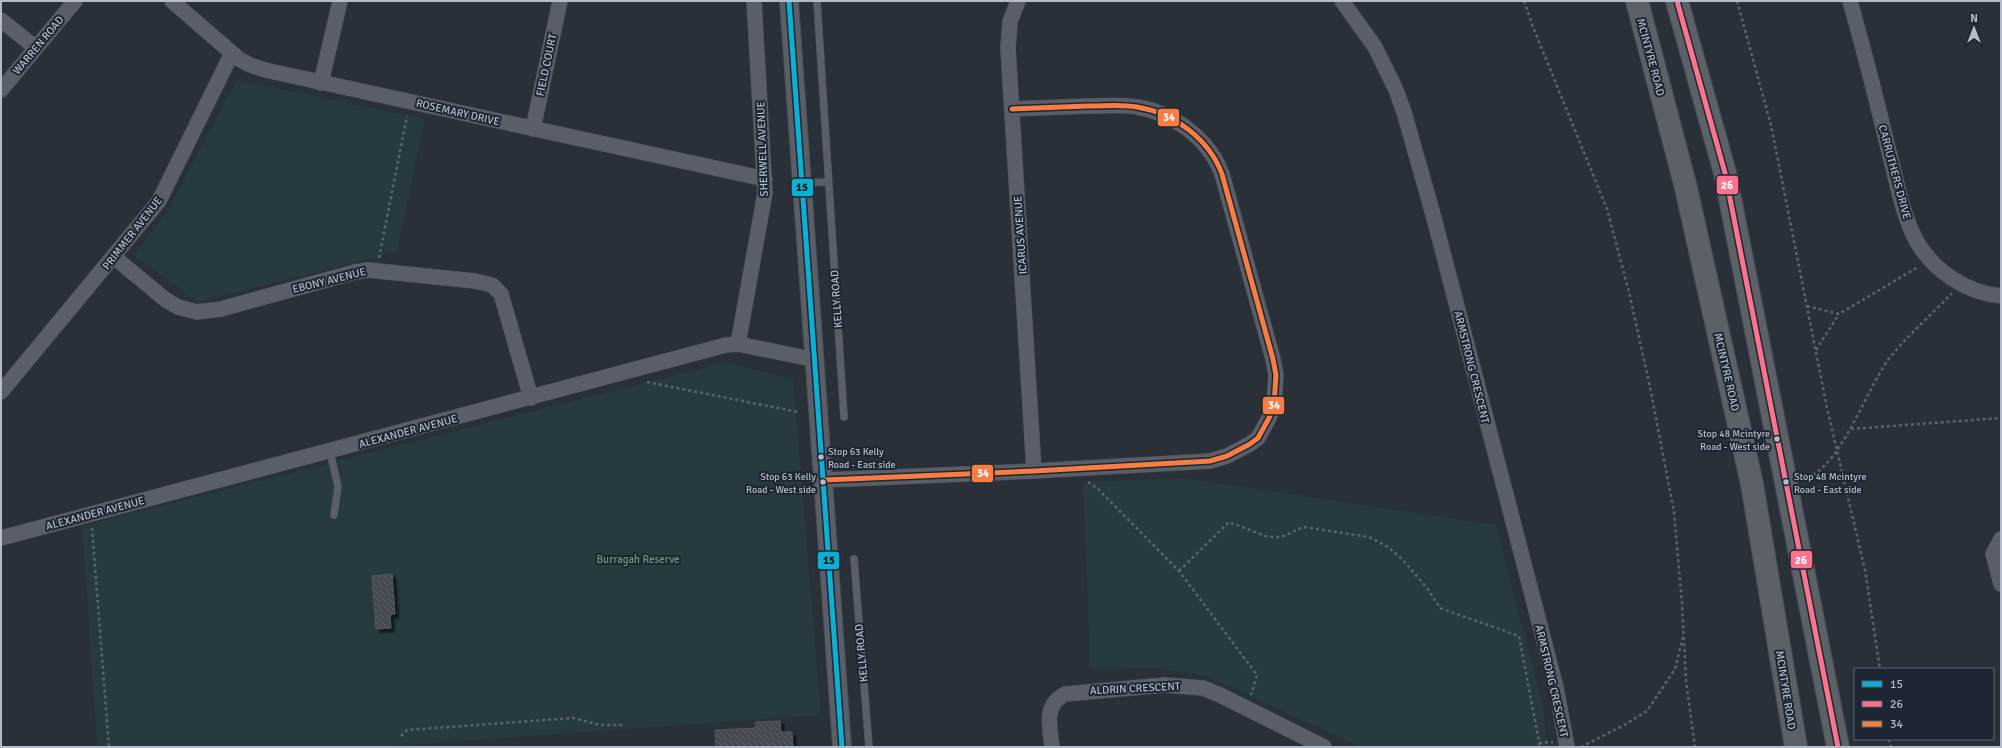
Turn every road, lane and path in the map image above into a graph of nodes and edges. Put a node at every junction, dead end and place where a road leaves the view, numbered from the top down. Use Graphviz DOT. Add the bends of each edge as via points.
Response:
graph roads {
  1 [pos="75,1"];
  2 [pos="172,1"];
  3 [pos="340,1"];
  4 [pos="560,1"];
  5 [pos="754,1"];
  6 [pos="789,1"];
  7 [pos="817,1"];
  8 [pos="1018,1"];
  9 [pos="1342,1"];
  10 [pos="1524,1"];
  11 [pos="1637,1"];
  12 [pos="1677,1"];
  13 [pos="1737,1"];
  14 [pos="1850,1"];
  15 [pos="1,20"];
  16 [pos="36,48"];
  17 [pos="232,53"];
  18 [pos="321,83"];
  19 [pos="1,90"];
  20 [pos="410,101"];
  21 [pos="1012,109"];
  22 [pos="533,129"];
  23 [pos="765,179"];
  24 [pos="829,182"];
  25 [pos="802,183"];
  26 [pos="114,257"];
  27 [pos="1930,259"];
  28 [pos="377,270"];
  29 [pos="1961,284"];
  30 [pos="2001,296"];
  31 [pos="1807,306"];
  32 [pos="1839,314"];
  33 [pos="738,344"];
  34 [pos="1816,350"];
  35 [pos="816,360"];
  36 [pos="645,381"];
  37 [pos="1,392"];
  38 [pos="531,398"];
  39 [pos="798,412"];
  40 [pos="844,417"];
  41 [pos="2001,418"];
  42 [pos="1851,429"];
  43 [pos="1836,449"];
  44 [pos="330,452"];
  45 [pos="1070,469"];
  46 [pos="1034,471"];
  47 [pos="824,480"];
  48 [pos="1797,480"];
  49 [pos="91,514"];
  50 [pos="334,515"];
  51 [pos="1,538"];
  52 [pos="2001,539"];
  53 [pos="854,559"];
  54 [pos="1179,571"];
  55 [pos="2001,584"];
  56 [pos="1684,631"];
  57 [pos="1880,668"];
  58 [pos="1247,708"];
  59 [pos="622,726"];
  60 [pos="401,736"];
  61 [pos="1539,742"];
  62 [pos="1561,745"];
  63 [pos="109,747"];
  64 [pos="842,747"];
  65 [pos="869,747"];
  66 [pos="1052,747"];
  67 [pos="1324,747"];
  68 [pos="1540,747"];
  69 [pos="1581,747"];
  70 [pos="1695,747"];
  71 [pos="1796,747"];
  72 [pos="1838,747"];
  1 -- 16 [label="street, WARREN ROAD"];
  2 -- 17 [label="street, ROSEMARY DRIVE"];
  3 -- 18 [label="street"];
  4 -- 22 [label="street, FIELD COURT"];
  5 -- 23 [label="street, SHERWELL AVENUE"];
  6 -- 25 [label="street"];
  7 -- 24 [label="lane, KELLY ROAD"];
  8 -- 21 [label="street, ICARUS AVENUE" via="1008,35"];
  9 -- 62 [label="street, ARMSTRONG CRESCENT" via="1375,47 1404,112 1556,688"];
  10 -- 56 [label="path" via="1607,209 1629,292 1674,512"];
  11 -- 71 [label="main road, MCINTYRE ROAD" via="1686,188 1752,484"];
  12 -- 72 [label="main road" via="1725,173"];
  13 -- 31 [label="path" via="1771,125"];
  14 -- 27 [label="street, CARRUTHERS DRIVE" via="1907,218 1918,242"];
  15 -- 16 [label="street"];
  16 -- 19 [label="street, WARREN ROAD"];
  17 -- 18 [label="street, ROSEMARY DRIVE" via="257,68"];
  17 -- 26 [label="street, PRIMMER AVENUE" via="159,201"];
  18 -- 20 [label="street, ROSEMARY DRIVE"];
  20 -- 22 [label="street, ROSEMARY DRIVE"];
  20 -- 28 [label="path"];
  21 -- 45 [label="street" via="1117,105 1137,107 1172,120 1204,143 1222,174 1274,359 1276,394 1270,418 1258,438 1240,451 1210,460"];
  21 -- 46 [label="street, ICARUS AVENUE"];
  22 -- 23 [label="street, ROSEMARY DRIVE"];
  23 -- 33 [label="street, SHERWELL AVENUE" via="762,217"];
  24 -- 25 [label="lane"];
  24 -- 40 [label="lane, KELLY ROAD"];
  25 -- 35 [label="street"];
  26 -- 28 [label="street, EBONY AVENUE" via="166,300 178,307 197,312 221,309 355,272"];
  26 -- 37 [label="street, PRIMMER AVENUE"];
  27 -- 29 [label="street, CARRUTHERS DRIVE"];
  27 -- 32 [label="path"];
  28 -- 38 [label="street, EBONY AVENUE" via="475,281 498,289"];
  29 -- 30 [label="street, CARRUTHERS DRIVE" via="1976,291"];
  29 -- 42 [label="path" via="1888,360 1870,389"];
  31 -- 32 [label="path"];
  31 -- 34 [label="path"];
  32 -- 34 [label="path"];
  33 -- 35 [label="street, ALEXANDER AVENUE"];
  33 -- 38 [label="street, ALEXANDER AVENUE" via="726,345"];
  34 -- 43 [label="path"];
  35 -- 47 [label="street"];
  36 -- 39 [label="path"];
  38 -- 44 [label="street, ALEXANDER AVENUE"];
  41 -- 42 [label="path"];
  42 -- 43 [label="path"];
  43 -- 48 [label="path" via="1821,469 1809,478"];
  43 -- 57 [label="path" via="1865,570"];
  44 -- 49 [label="street, ALEXANDER AVENUE"];
  44 -- 50 [label="lane" via="338,487"];
  45 -- 46 [label="street"];
  45 -- 54 [label="path" via="1098,488"];
  46 -- 47 [label="street"];
  47 -- 64 [label="street"];
  49 -- 51 [label="street, ALEXANDER AVENUE"];
  49 -- 63 [label="path"];
  52 -- 55 [label="street" via="1993,554"];
  53 -- 65 [label="lane, KELLY ROAD"];
  54 -- 58 [label="path" via="1257,675"];
  54 -- 61 [label="path" via="1229,522 1268,537 1281,537 1303,527 1369,537 1388,547 1402,559 1440,608 1519,636"];
  56 -- 69 [label="path" via="1675,669 1647,711"];
  56 -- 70 [label="path" via="1686,681"];
  58 -- 66 [label="street, ALDRIN CRESCENT" via="1203,688 1188,686 1136,686 1076,691 1056,698 1051,706 1049,714"];
  58 -- 67 [label="street, ALDRIN CRESCENT"];
  59 -- 60 [label="path" via="600,726 573,718 407,730"];
  61 -- 62 [label="path"];
  61 -- 68 [label="path"];
}
